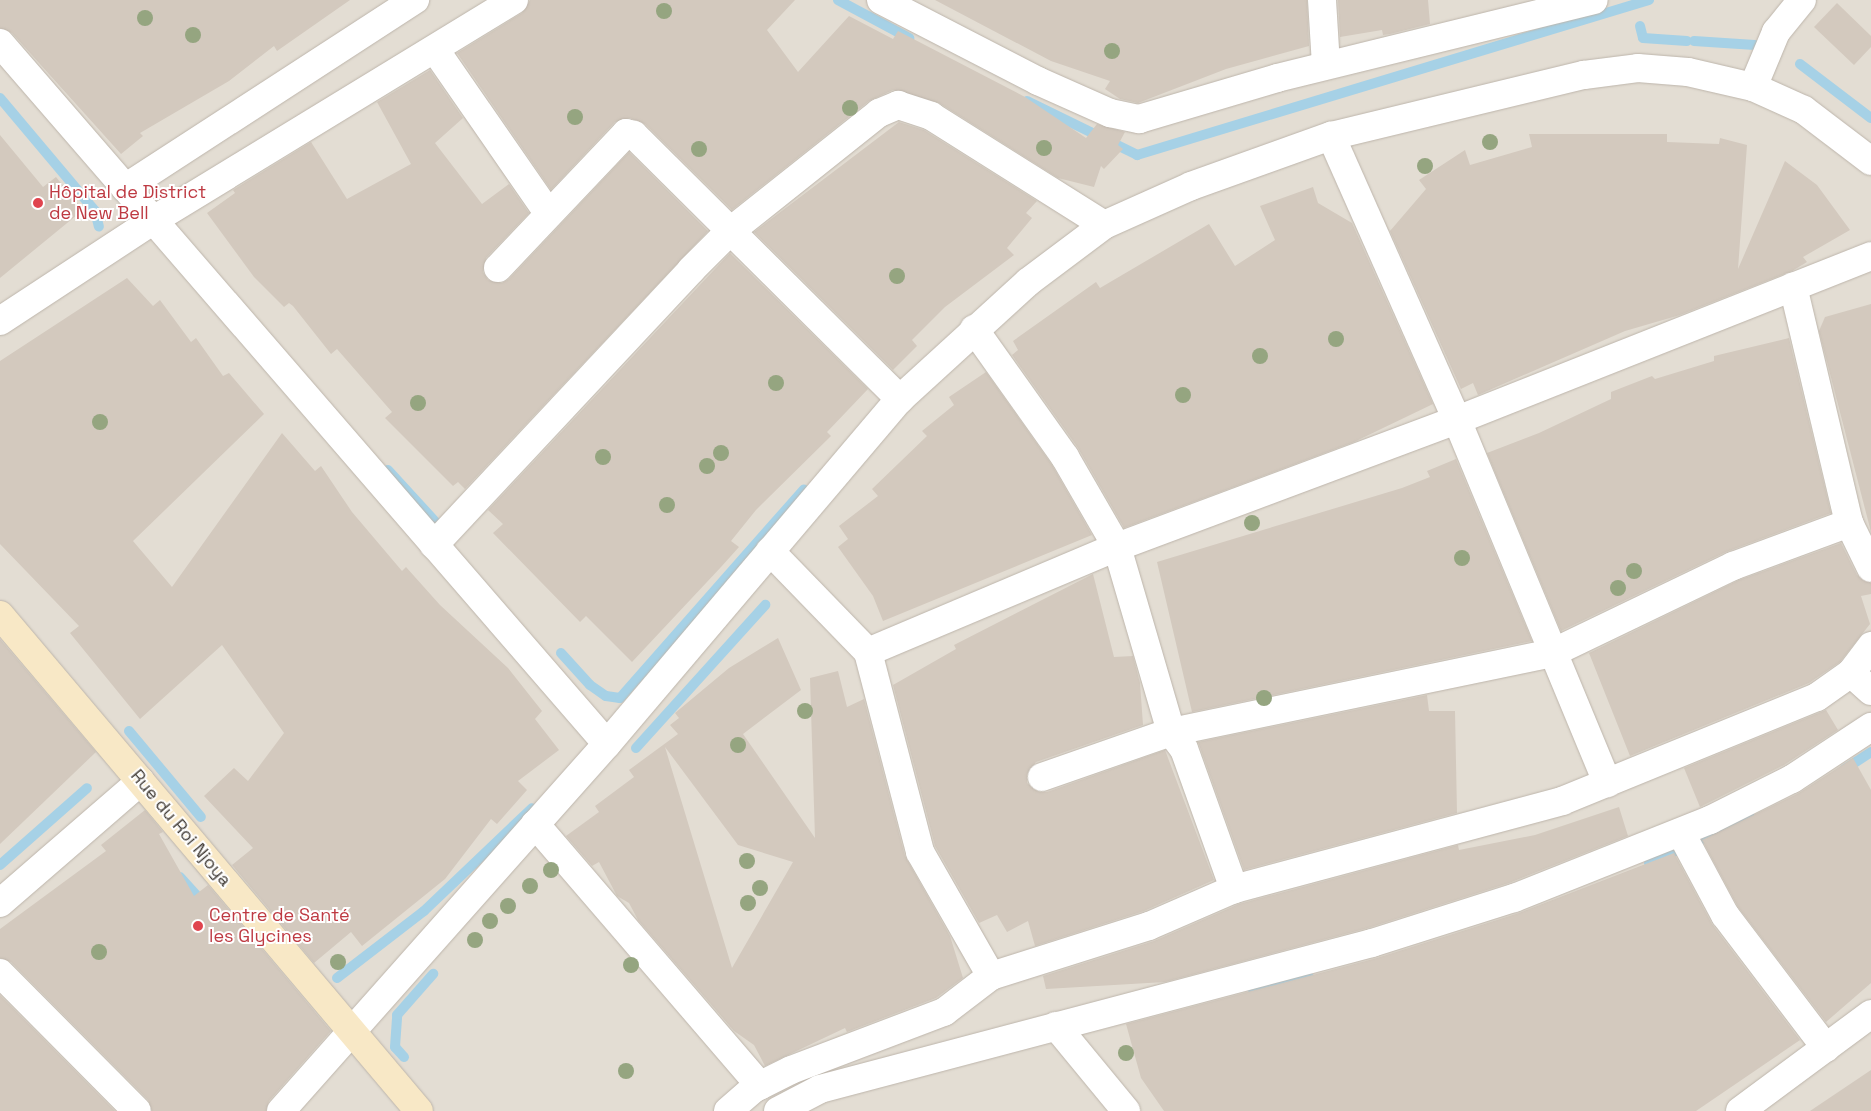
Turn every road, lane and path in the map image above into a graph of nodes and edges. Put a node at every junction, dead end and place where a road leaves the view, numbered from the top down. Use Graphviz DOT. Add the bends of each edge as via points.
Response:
graph roads {
  1 [pos="415,0"];
  2 [pos="514,0"];
  3 [pos="1322,0"];
  4 [pos="1594,0"];
  5 [pos="1802,0"];
  6 [pos="892,2"];
  7 [pos="385,8"];
  8 [pos="0,43"];
  9 [pos="436,51"];
  10 [pos="1326,65"];
  11 [pos="1753,88"];
  12 [pos="1331,136"];
  13 [pos="1871,161"];
  14 [pos="125,188"];
  15 [pos="548,213"];
  16 [pos="152,221"];
  17 [pos="1104,225"];
  18 [pos="728,233"];
  19 [pos="1871,256"];
  20 [pos="498,268"];
  21 [pos="1793,287"];
  22 [pos="0,321"];
  23 [pos="974,329"];
  24 [pos="900,399"];
  25 [pos="1457,420"];
  26 [pos="1849,523"];
  27 [pos="434,545"];
  28 [pos="1116,547"];
  29 [pos="770,551"];
  30 [pos="1871,568"];
  31 [pos="0,615"];
  32 [pos="1871,646"];
  33 [pos="868,652"];
  34 [pos="1552,653"];
  35 [pos="1851,672"];
  36 [pos="1871,691"];
  37 [pos="1871,727"];
  38 [pos="1171,732"];
  39 [pos="607,744"];
  40 [pos="1042,777"];
  41 [pos="141,781"];
  42 [pos="1607,783"];
  43 [pos="535,824"];
  44 [pos="1680,833"];
  45 [pos="1234,889"];
  46 [pos="0,903"];
  47 [pos="0,973"];
  48 [pos="991,976"];
  49 [pos="1871,1014"];
  50 [pos="1056,1026"];
  51 [pos="350,1028"];
  52 [pos="1826,1048"];
  53 [pos="760,1086"];
  54 [pos="1751,1108"];
  55 [pos="137,1111"];
  56 [pos="281,1111"];
  57 [pos="419,1111"];
  58 [pos="728,1111"];
  59 [pos="778,1111"];
  60 [pos="1126,1111"];
  1 -- 7 [label="street"];
  2 -- 9 [label="street"];
  3 -- 10 [label="street"];
  4 -- 10 [label="street"];
  5 -- 11 [label="street" via="1776,32"];
  6 -- 10 [label="street" via="1038,81 1110,113 1139,119"];
  7 -- 14 [label="street"];
  8 -- 14 [label="street"];
  9 -- 15 [label="street"];
  9 -- 16 [label="street"];
  11 -- 12 [label="street" via="1688,72 1638,68 1584,75"];
  11 -- 13 [label="street" via="1804,110"];
  12 -- 17 [label="street" via="1191,186"];
  12 -- 25 [label="street"];
  14 -- 16 [label="street"];
  15 -- 18 [label="street" via="626,133 634,135"];
  15 -- 20 [label="street"];
  16 -- 22 [label="street"];
  16 -- 27 [label="street"];
  17 -- 18 [label="street" via="931,116 898,105 879,113"];
  17 -- 23 [label="street" via="1028,282"];
  18 -- 24 [label="street"];
  18 -- 27 [label="street"];
  19 -- 21 [label="street"];
  21 -- 25 [label="street"];
  21 -- 26 [label="street"];
  23 -- 24 [label="street"];
  23 -- 28 [label="street" via="1066,457"];
  24 -- 29 [label="street"];
  25 -- 28 [label="street"];
  25 -- 34 [label="street"];
  26 -- 30 [label="street"];
  26 -- 34 [label="street" via="1733,566"];
  27 -- 39 [label="street"];
  28 -- 33 [label="street"];
  28 -- 38 [label="street"];
  29 -- 33 [label="street"];
  29 -- 39 [label="street"];
  31 -- 41 [label="main road, Rue du Roi Njoya"];
  32 -- 35 [label="street"];
  33 -- 48 [label="street" via="920,852"];
  34 -- 38 [label="street"];
  34 -- 42 [label="street"];
  35 -- 36 [label="street"];
  35 -- 42 [label="street" via="1817,698"];
  37 -- 44 [label="street" via="1792,779"];
  38 -- 40 [label="street"];
  38 -- 45 [label="street" via="1184,749"];
  39 -- 43 [label="street"];
  41 -- 46 [label="street"];
  41 -- 51 [label="main road, Rue du Roi Njoya"];
  42 -- 45 [label="street" via="1562,801"];
  43 -- 51 [label="street"];
  43 -- 53 [label="street"];
  44 -- 50 [label="street" via="1458,917"];
  44 -- 52 [label="street" via="1725,915"];
  45 -- 48 [label="street" via="1149,926"];
  47 -- 55 [label="street"];
  48 -- 53 [label="street" via="944,1012"];
  49 -- 52 [label="street"];
  50 -- 59 [label="street" via="820,1089"];
  50 -- 60 [label="street"];
  51 -- 56 [label="street"];
  51 -- 57 [label="main road, Rue du Roi Njoya"];
  52 -- 54 [label="street"];
  53 -- 58 [label="street"];
}
